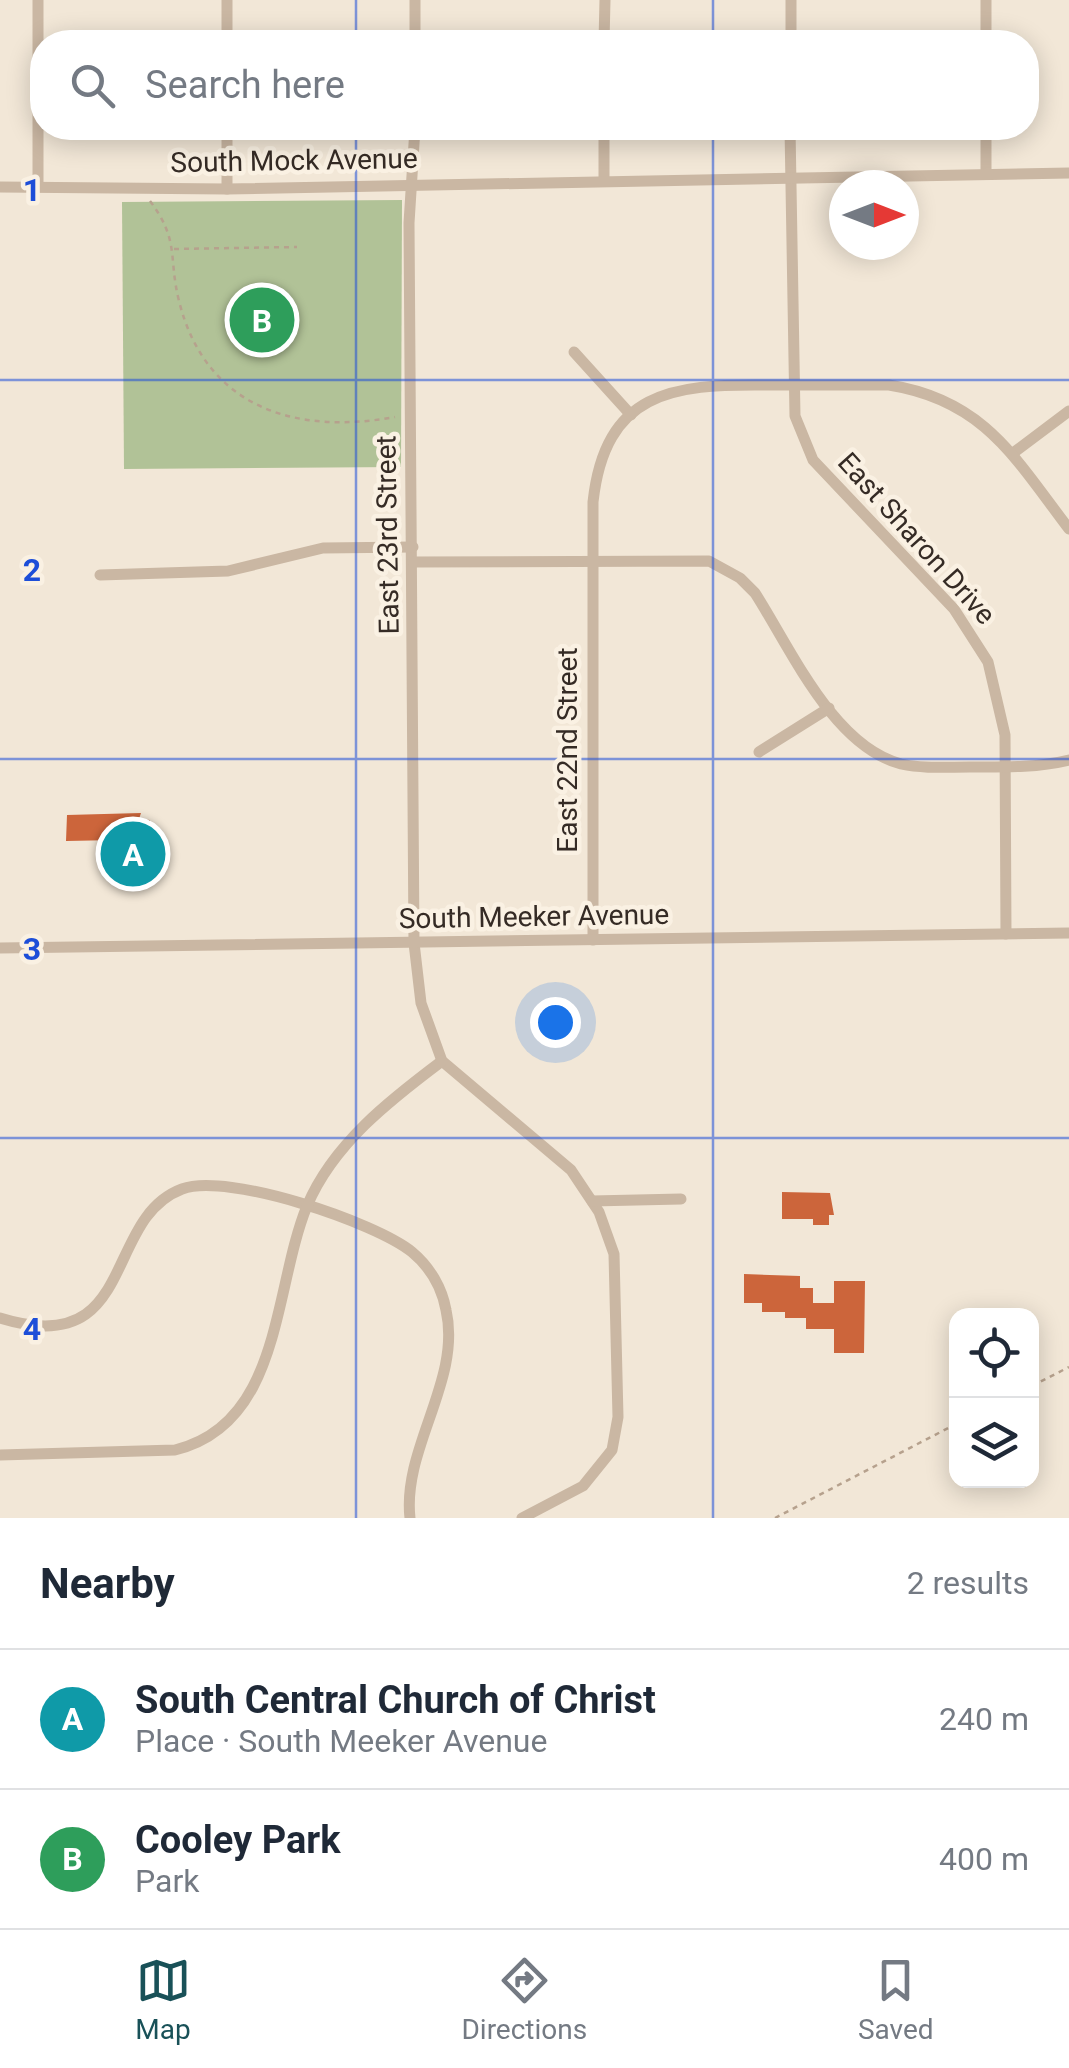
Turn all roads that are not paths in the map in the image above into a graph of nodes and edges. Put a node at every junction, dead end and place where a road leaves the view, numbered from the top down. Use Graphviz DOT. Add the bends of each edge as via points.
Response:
graph roads {
  1 [pos="38,0"];
  2 [pos="227,0"];
  3 [pos="415,0"];
  4 [pos="604,0"];
  5 [pos="791,0"];
  6 [pos="986,0"];
  7 [pos="38,30"];
  8 [pos="227,30"];
  9 [pos="415,30"];
  10 [pos="604,30"];
  11 [pos="791,30"];
  12 [pos="986,30"];
  13 [pos="38,140"];
  14 [pos="227,140"];
  15 [pos="415,140"];
  16 [pos="604,140"];
  17 [pos="790,140"];
  18 [pos="986,140"];
  19 [pos="1069,173"];
  20 [pos="986,174"];
  21 [pos="790,176"];
  22 [pos="604,179"];
  23 [pos="413,184"];
  24 [pos="0,187"];
  25 [pos="38,187"];
  26 [pos="227,189"];
  27 [pos="574,352"];
  28 [pos="794,385"];
  29 [pos="1069,411"];
  30 [pos="632,415"];
  31 [pos="1014,453"];
  32 [pos="1069,529"];
  33 [pos="413,547"];
  34 [pos="592,559"];
  35 [pos="413,562"];
  36 [pos="100,575"];
  37 [pos="829,708"];
  38 [pos="759,752"];
  39 [pos="1069,760"];
  40 [pos="1006,767"];
  41 [pos="1069,933"];
  42 [pos="1006,934"];
  43 [pos="593,940"];
  44 [pos="414,943"];
  45 [pos="0,948"];
  46 [pos="442,1061"];
  47 [pos="681,1199"];
  48 [pos="592,1200"];
  49 [pos="307,1206"];
  50 [pos="0,1318"];
  51 [pos="0,1455"];
  52 [pos="410,1518"];
  53 [pos="522,1518"];
  1 -- 7 [label="street"];
  2 -- 8 [label="street"];
  3 -- 9 [label="street"];
  4 -- 10 [label="street"];
  5 -- 11 [label="street"];
  6 -- 12 [label="street"];
  13 -- 25 [label="street"];
  14 -- 26 [label="street"];
  15 -- 23 [label="street, East 23rd Street"];
  16 -- 22 [label="street"];
  17 -- 21 [label="street, East Sharon Drive"];
  18 -- 20 [label="street"];
  19 -- 20 [label="street, South Mock Avenue"];
  20 -- 21 [label="street, South Mock Avenue"];
  21 -- 22 [label="street, South Mock Avenue"];
  21 -- 28 [label="street, East Sharon Drive"];
  22 -- 23 [label="street, South Mock Avenue"];
  23 -- 26 [label="street, South Mock Avenue"];
  23 -- 33 [label="street, East 23rd Street"];
  24 -- 25 [label="street, South Mock Avenue"];
  25 -- 26 [label="street, South Mock Avenue"];
  27 -- 30 [label="street"];
  28 -- 30 [label="street" via="686,386"];
  28 -- 31 [label="street" via="919,390 974,416"];
  28 -- 40 [label="street, East Sharon Drive" via="795,416 813,460 976,638 1002,708"];
  29 -- 31 [label="street"];
  30 -- 34 [label="street, East 22nd Street" via="608,444 596,479"];
  31 -- 32 [label="street"];
  33 -- 35 [label="street, East 23rd Street"];
  33 -- 36 [label="street" via="323,548 228,571"];
  34 -- 35 [label="street"];
  34 -- 37 [label="street" via="701,559 724,567 755,593"];
  34 -- 43 [label="street, East 22nd Street"];
  35 -- 44 [label="street, East 23rd Street"];
  37 -- 38 [label="street"];
  37 -- 40 [label="street" via="858,742 899,763"];
  39 -- 40 [label="street"];
  40 -- 42 [label="street, East Sharon Drive"];
  41 -- 42 [label="street, South Meeker Avenue"];
  42 -- 43 [label="street, South Meeker Avenue"];
  43 -- 44 [label="street, South Meeker Avenue"];
  44 -- 45 [label="street, South Meeker Avenue"];
  44 -- 46 [label="street, East 23rd Street" via="421,1003"];
  46 -- 48 [label="street" via="558,1157"];
  46 -- 49 [label="street" via="366,1122"];
  47 -- 48 [label="street"];
  48 -- 53 [label="street" via="616,1266 616,1438 584,1486"];
  49 -- 50 [label="street" via="228,1184 182,1189 144,1218 114,1286 89,1310 34,1326"];
  49 -- 51 [label="street" via="255,1387 219,1430 174,1450"];
  49 -- 52 [label="street" via="401,1244 423,1262 441,1292 449,1339 410,1484"];
}
